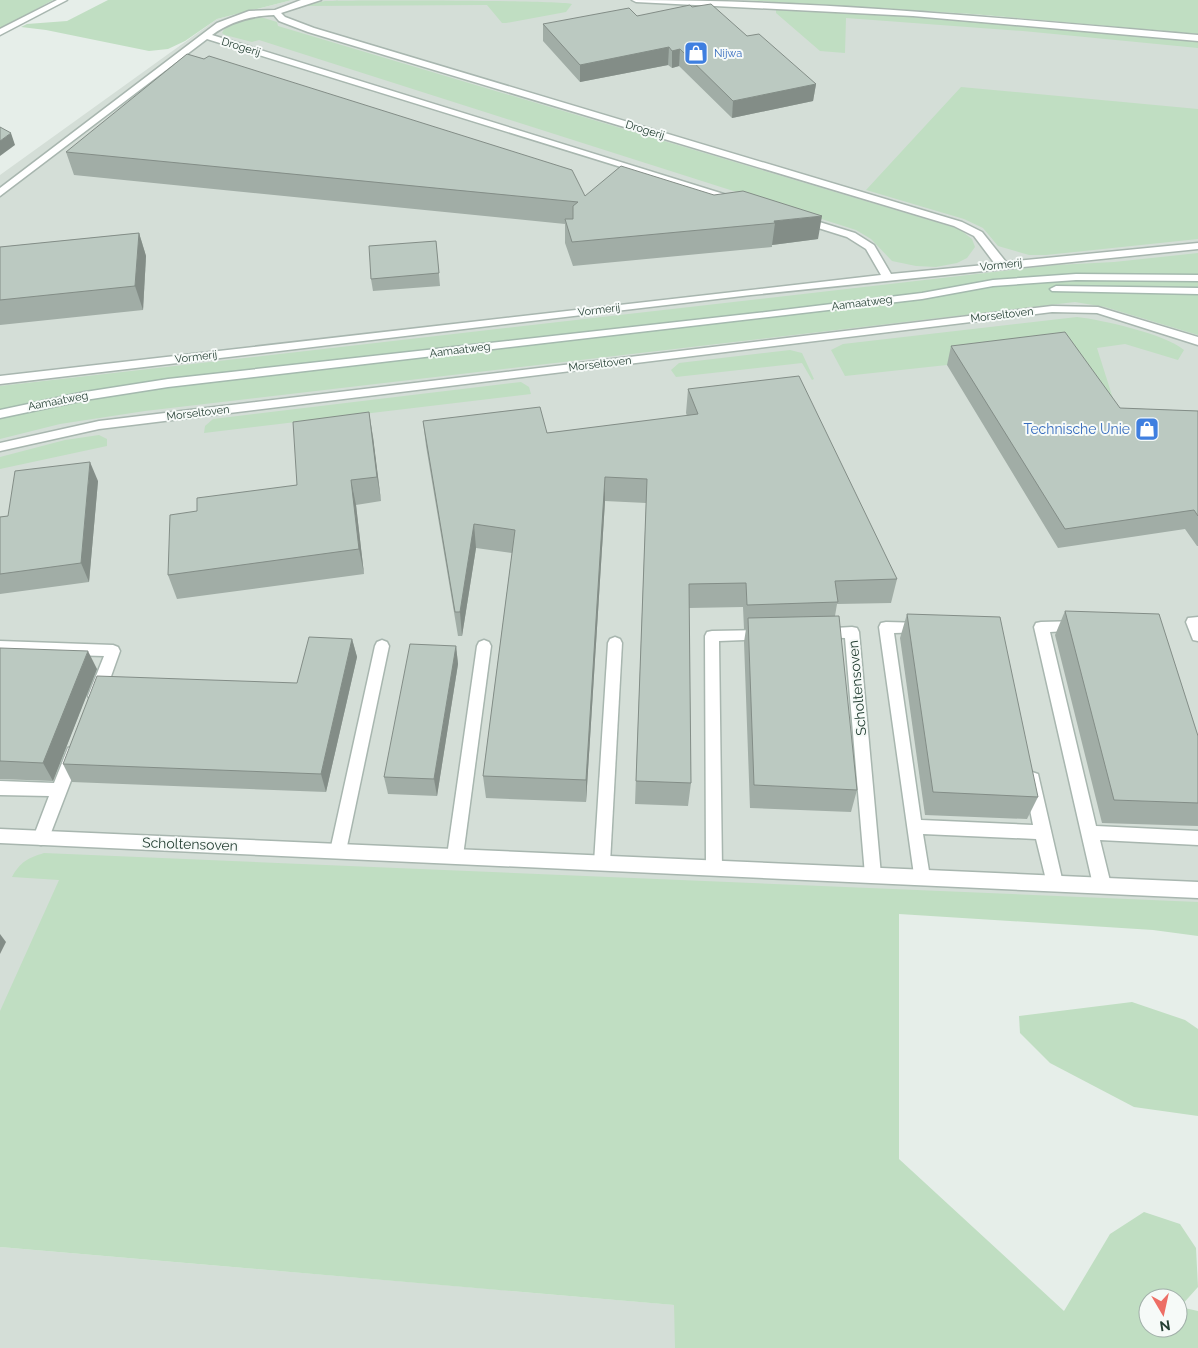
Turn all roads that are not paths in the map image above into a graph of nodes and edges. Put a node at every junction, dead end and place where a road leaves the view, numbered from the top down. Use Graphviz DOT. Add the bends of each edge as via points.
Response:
graph roads {
  1 [pos="63,0"];
  2 [pos="317,0"];
  3 [pos="636,0"];
  4 [pos="276,12"];
  5 [pos="0,32"];
  6 [pos="206,36"];
  7 [pos="1198,38"];
  8 [pos="0,193"];
  9 [pos="747,202"];
  10 [pos="794,217"];
  11 [pos="1198,246"];
  12 [pos="1002,265"];
  13 [pos="888,277"];
  14 [pos="1198,278"];
  15 [pos="1198,291"];
  16 [pos="922,296"];
  17 [pos="1198,341"];
  18 [pos="0,380"];
  19 [pos="0,414"];
  20 [pos="0,447"];
  21 [pos="1198,622"];
  22 [pos="1091,626"];
  23 [pos="944,628"];
  24 [pos="802,633"];
  25 [pos="782,634"];
  26 [pos="1198,636"];
  27 [pos="615,642"];
  28 [pos="382,646"];
  29 [pos="484,646"];
  30 [pos="0,647"];
  31 [pos="90,712"];
  32 [pos="80,738"];
  33 [pos="1029,764"];
  34 [pos="0,788"];
  35 [pos="60,790"];
  36 [pos="914,827"];
  37 [pos="1044,832"];
  38 [pos="1090,833"];
  39 [pos="0,836"];
  40 [pos="41,838"];
  41 [pos="1198,838"];
  42 [pos="338,851"];
  43 [pos="454,856"];
  44 [pos="602,863"];
  45 [pos="714,868"];
  46 [pos="873,875"];
  47 [pos="921,877"];
  48 [pos="1054,883"];
  49 [pos="1102,885"];
  50 [pos="1198,890"];
  1 -- 5 [label="street"];
  2 -- 4 [label="street"];
  3 -- 7 [label="street" via="913,13"];
  4 -- 6 [label="street" via="252,13 220,25"];
  4 -- 12 [label="street, Drogerij" via="282,19 311,30 958,224 978,234"];
  6 -- 8 [label="street"];
  6 -- 9 [label="street, Drogerij"];
  10 -- 13 [label="street" via="851,235 870,247"];
  11 -- 12 [label="street, Vormerij"];
  12 -- 13 [label="street, Vormerij"];
  13 -- 18 [label="street, Vormerij"];
  14 -- 16 [label="street, Aamaatweg" via="1076,277 993,283"];
  15 -- 16 [label="street, Aamaatweg" via="1073,288"];
  16 -- 19 [label="street, Aamaatweg" via="168,383"];
  17 -- 20 [label="street, Morseltoven" via="1098,310 1052,309 99,425"];
  21 -- 26 [label="street" via="1193,622"];
  22 -- 38 [label="street" via="1041,627"];
  23 -- 36 [label="street" via="886,627"];
  24 -- 46 [label="street, Scholtensoven" via="852,632"];
  25 -- 45 [label="street" via="712,636"];
  27 -- 44 [label="street"];
  28 -- 42 [label="street"];
  29 -- 43 [label="street"];
  30 -- 31 [label="street" via="113,651"];
  32 -- 35 [label="street"];
  33 -- 37 [label="street"];
  34 -- 35 [label="street"];
  35 -- 40 [label="street"];
  36 -- 37 [label="street"];
  36 -- 47 [label="street"];
  37 -- 48 [label="street"];
  38 -- 41 [label="street"];
  38 -- 49 [label="street"];
  39 -- 40 [label="street, Scholtensoven"];
  40 -- 42 [label="street, Scholtensoven"];
  42 -- 43 [label="street, Scholtensoven"];
  43 -- 44 [label="street, Scholtensoven"];
  44 -- 45 [label="street, Scholtensoven"];
  45 -- 46 [label="street, Scholtensoven"];
  46 -- 47 [label="street, Scholtensoven"];
  47 -- 48 [label="street, Scholtensoven"];
  48 -- 49 [label="street, Scholtensoven"];
  49 -- 50 [label="street, Scholtensoven"];
}
